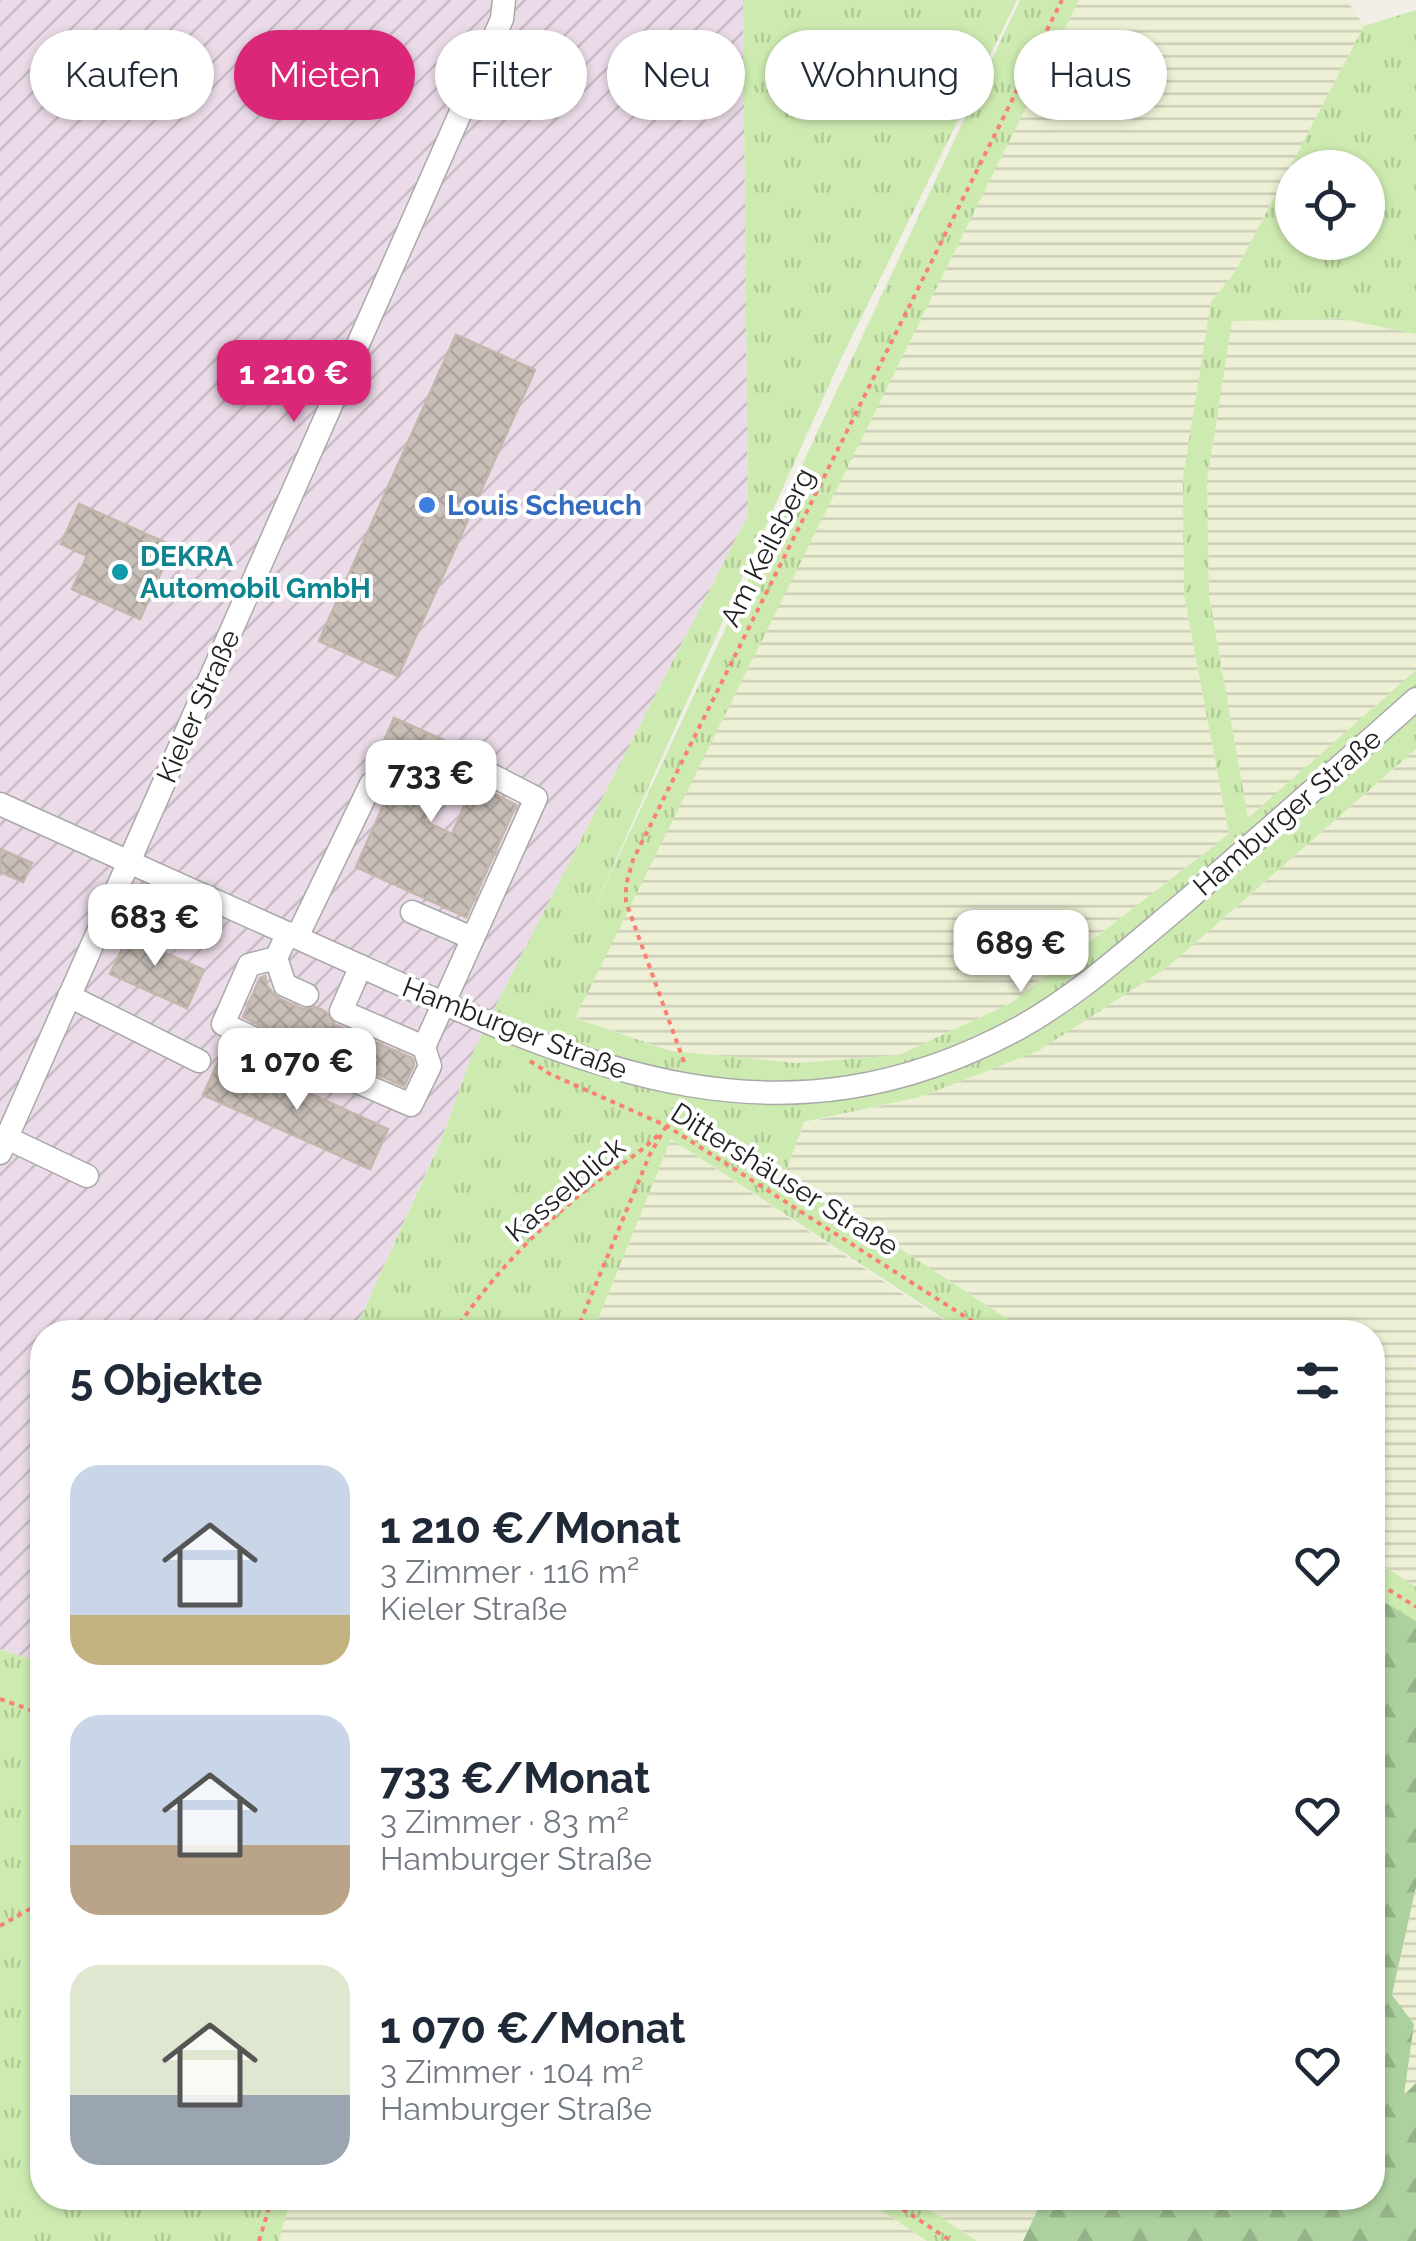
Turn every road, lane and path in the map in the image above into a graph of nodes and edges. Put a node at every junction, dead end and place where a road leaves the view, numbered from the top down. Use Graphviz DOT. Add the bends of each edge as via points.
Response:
graph roads {
  1 [pos="504,0"];
  2 [pos="1062,0"];
  3 [pos="1416,699"];
  4 [pos="476,767"];
  5 [pos="371,784"];
  6 [pos="0,804"];
  7 [pos="129,862"];
  8 [pos="412,912"];
  9 [pos="293,936"];
  10 [pos="472,938"];
  11 [pos="276,958"];
  12 [pos="361,966"];
  13 [pos="307,995"];
  14 [pos="69,996"];
  15 [pos="444,1004"];
  16 [pos="424,1047"];
  17 [pos="289,1055"];
  18 [pos="199,1061"];
  19 [pos="338,1074"];
  20 [pos="550,1074"];
  21 [pos="684,1086"];
  22 [pos="667,1126"];
  23 [pos="3,1146"];
  24 [pos="87,1176"];
  25 [pos="462,1320"];
  26 [pos="581,1320"];
  27 [pos="970,1320"];
  28 [pos="1385,1587"];
  29 [pos="1416,1607"];
  30 [pos="0,1700"];
  31 [pos="30,1710"];
  32 [pos="30,1909"];
  33 [pos="0,1926"];
  34 [pos="269,2210"];
  35 [pos="904,2210"];
  36 [pos="260,2241"];
  37 [pos="952,2241"];
  1 -- 7 [label="street, Kieler Straße" via="502,20"];
  2 -- 21 [label="path, Am Keilsberg" via="633,860 626,902 676,1033"];
  3 -- 21 [label="street, Hamburger Straße" via="1119,957 1021,1027 937,1064 855,1087 748,1092"];
  4 -- 10 [label="street" via="536,798"];
  5 -- 9 [label="street"];
  6 -- 7 [label="street, Hamburger Straße"];
  7 -- 9 [label="street, Hamburger Straße"];
  7 -- 14 [label="street, Kieler Straße"];
  8 -- 10 [label="street"];
  9 -- 11 [label="street"];
  9 -- 12 [label="street, Hamburger Straße"];
  10 -- 15 [label="street"];
  11 -- 13 [label="street" via="285,986"];
  11 -- 17 [label="street" via="248,965 224,1024"];
  12 -- 15 [label="street, Hamburger Straße"];
  12 -- 16 [label="street" via="341,1012"];
  14 -- 18 [label="street"];
  14 -- 23 [label="street, Kieler Straße"];
  15 -- 16 [label="street"];
  15 -- 21 [label="street, Hamburger Straße" via="616,1071"];
  16 -- 19 [label="street" via="430,1066 411,1105"];
  20 -- 22 [label="path, Dittershäuser Straße"];
  21 -- 22 [label="path"];
  22 -- 25 [label="path, Kasselblick" via="527,1242"];
  22 -- 26 [label="path"];
  22 -- 27 [label="path, Dittershäuser Straße"];
  23 -- 24 [label="street"];
  28 -- 29 [label="path"];
  30 -- 31 [label="path"];
  32 -- 33 [label="path"];
  34 -- 36 [label="path"];
  35 -- 37 [label="path"];
}
